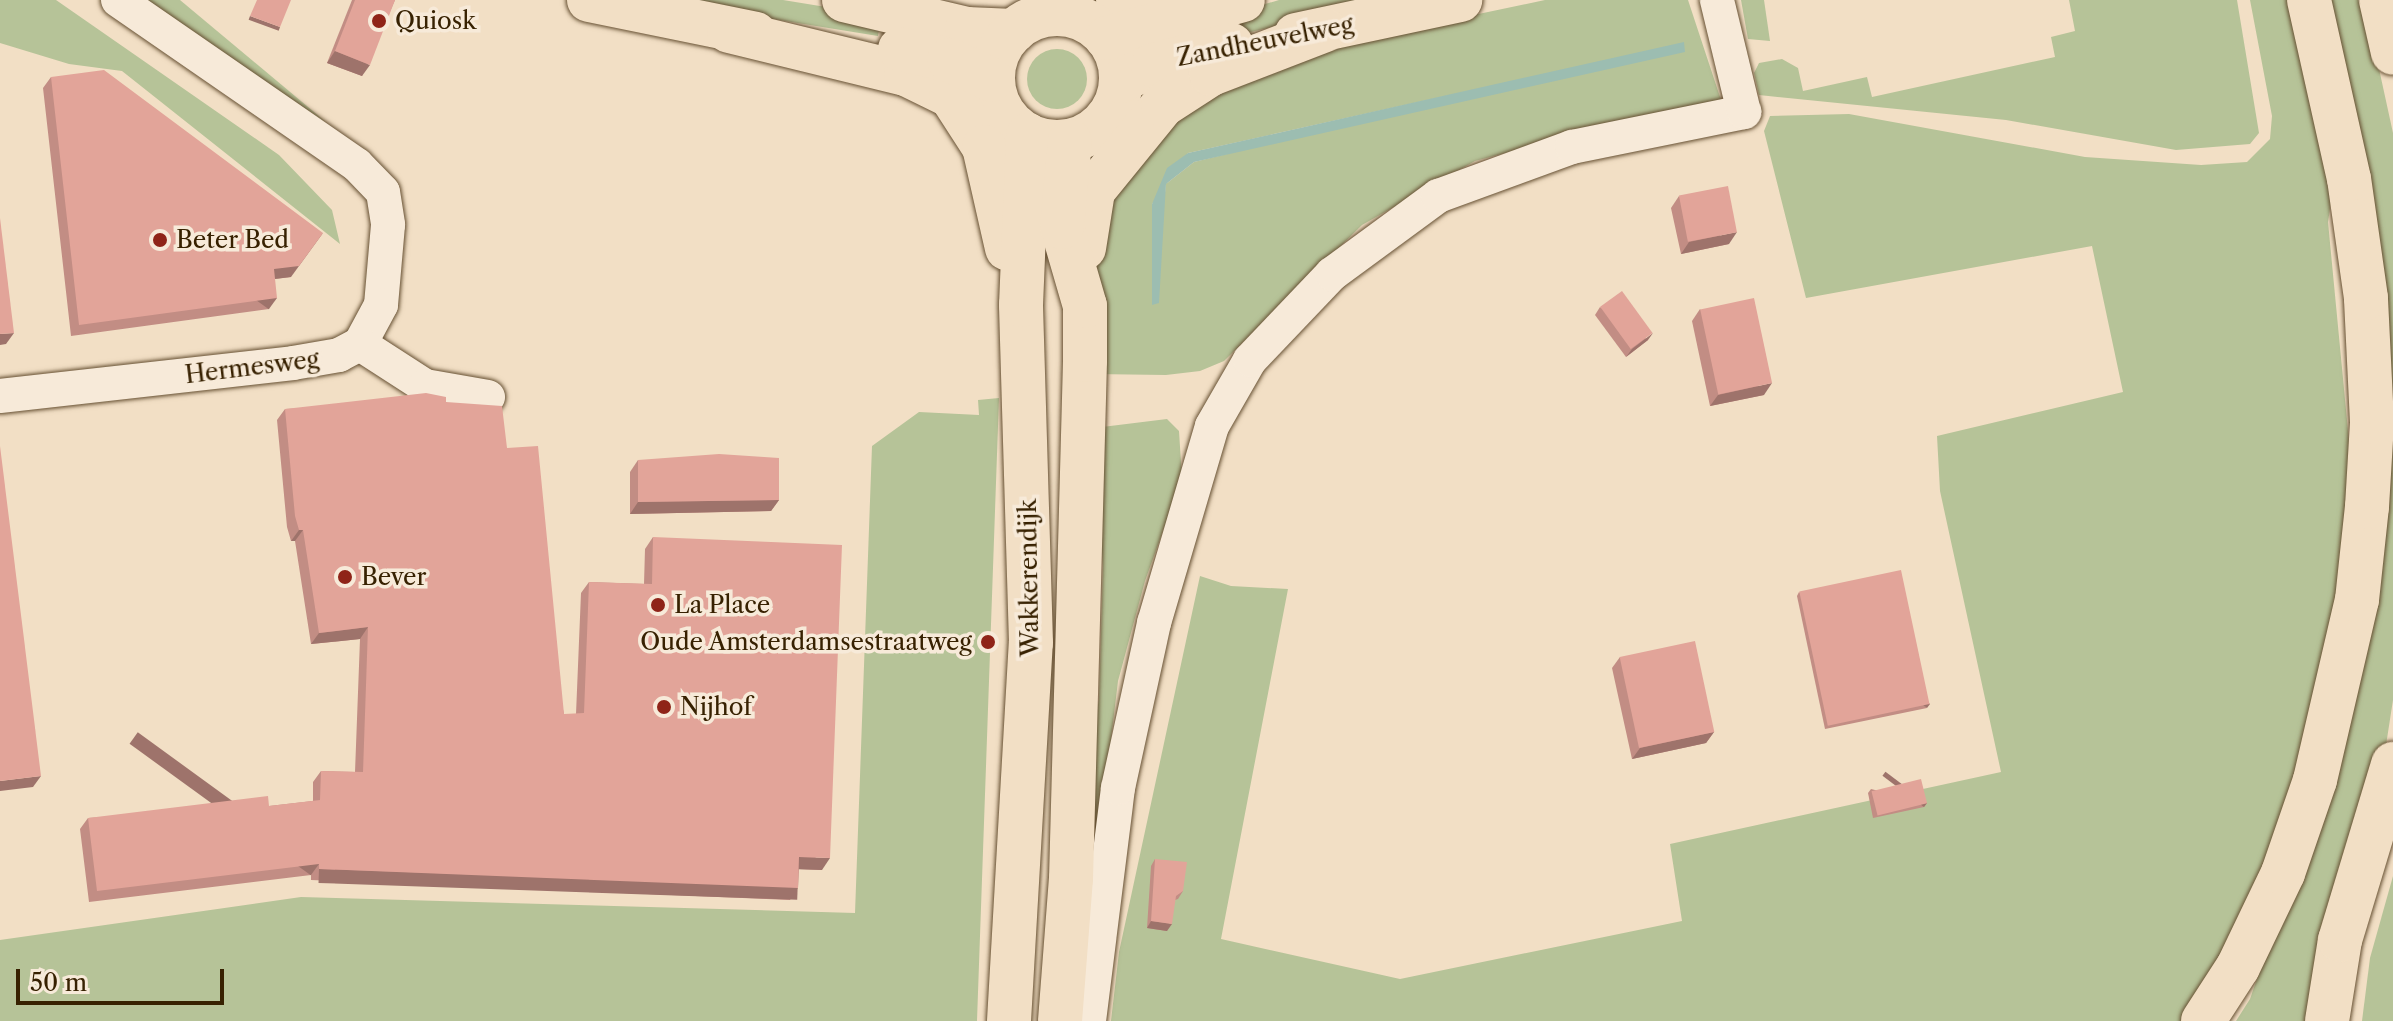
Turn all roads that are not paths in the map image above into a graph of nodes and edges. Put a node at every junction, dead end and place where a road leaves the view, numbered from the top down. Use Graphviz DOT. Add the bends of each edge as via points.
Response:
graph roads {
  1 [pos="118,0"];
  2 [pos="589,0"];
  3 [pos="844,0"];
  4 [pos="1166,0"];
  5 [pos="1243,0"];
  6 [pos="1460,0"];
  7 [pos="1717,0"];
  8 [pos="2309,0"];
  9 [pos="2381,0"];
  10 [pos="1112,19"];
  11 [pos="1325,30"];
  12 [pos="729,31"];
  13 [pos="1014,31"];
  14 [pos="2393,53"];
  15 [pos="992,80"];
  16 [pos="1121,81"];
  17 [pos="1049,138"];
  18 [pos="1021,305"];
  19 [pos="1085,306"];
  20 [pos="360,344"];
  21 [pos="0,396"];
  22 [pos="488,397"];
  23 [pos="2393,764"];
  24 [pos="1009,1021"];
  25 [pos="1060,1021"];
  26 [pos="1089,1021"];
  27 [pos="2203,1021"];
  28 [pos="2327,1021"];
  1 -- 20 [label="street" via="357,165 383,192 388,225 381,305"];
  2 -- 12 [label="main road"];
  3 -- 13 [label="main road" via="967,29"];
  4 -- 10 [label="main road"];
  5 -- 10 [label="main road, Zandheuvelweg"];
  6 -- 11 [label="main road, Zandheuvelweg"];
  7 -- 26 [label="street" via="1744,112 1572,147 1438,196 1332,274 1250,360 1212,426 1154,623 1118,788"];
  8 -- 27 [label="main road" via="2349,179 2366,298 2372,422 2367,507 2357,600 2315,780 2283,873 2238,967"];
  9 -- 14 [label="main road"];
  10 -- 13 [label="main road" via="1033,19"];
  10 -- 16 [label="main road"];
  11 -- 16 [label="main road, Zandheuvelweg" via="1205,50"];
  11 -- 19 [label="main road" via="1195,82 1144,125 1110,165 1087,207"];
  12 -- 15 [label="main road" via="911,50"];
  12 -- 18 [label="main road" via="906,74 951,96 969,118 987,156"];
  13 -- 15 [label="main road" via="996,59"];
  15 -- 17 [label="main road" via="1002,111"];
  16 -- 17 [label="main road" via="1105,120"];
  17 -- 18 [label="main road, Wakkerendijk"];
  17 -- 19 [label="main road, Wakkerendijk" via="1062,227"];
  18 -- 24 [label="main road, Wakkerendijk" via="1031,643"];
  19 -- 25 [label="main road, Wakkerendijk" via="1081,601"];
  20 -- 21 [label="street, Hermesweg" via="339,355 293,363"];
  20 -- 22 [label="street" via="425,386"];
  23 -- 28 [label="main road" via="2340,940"];
}
